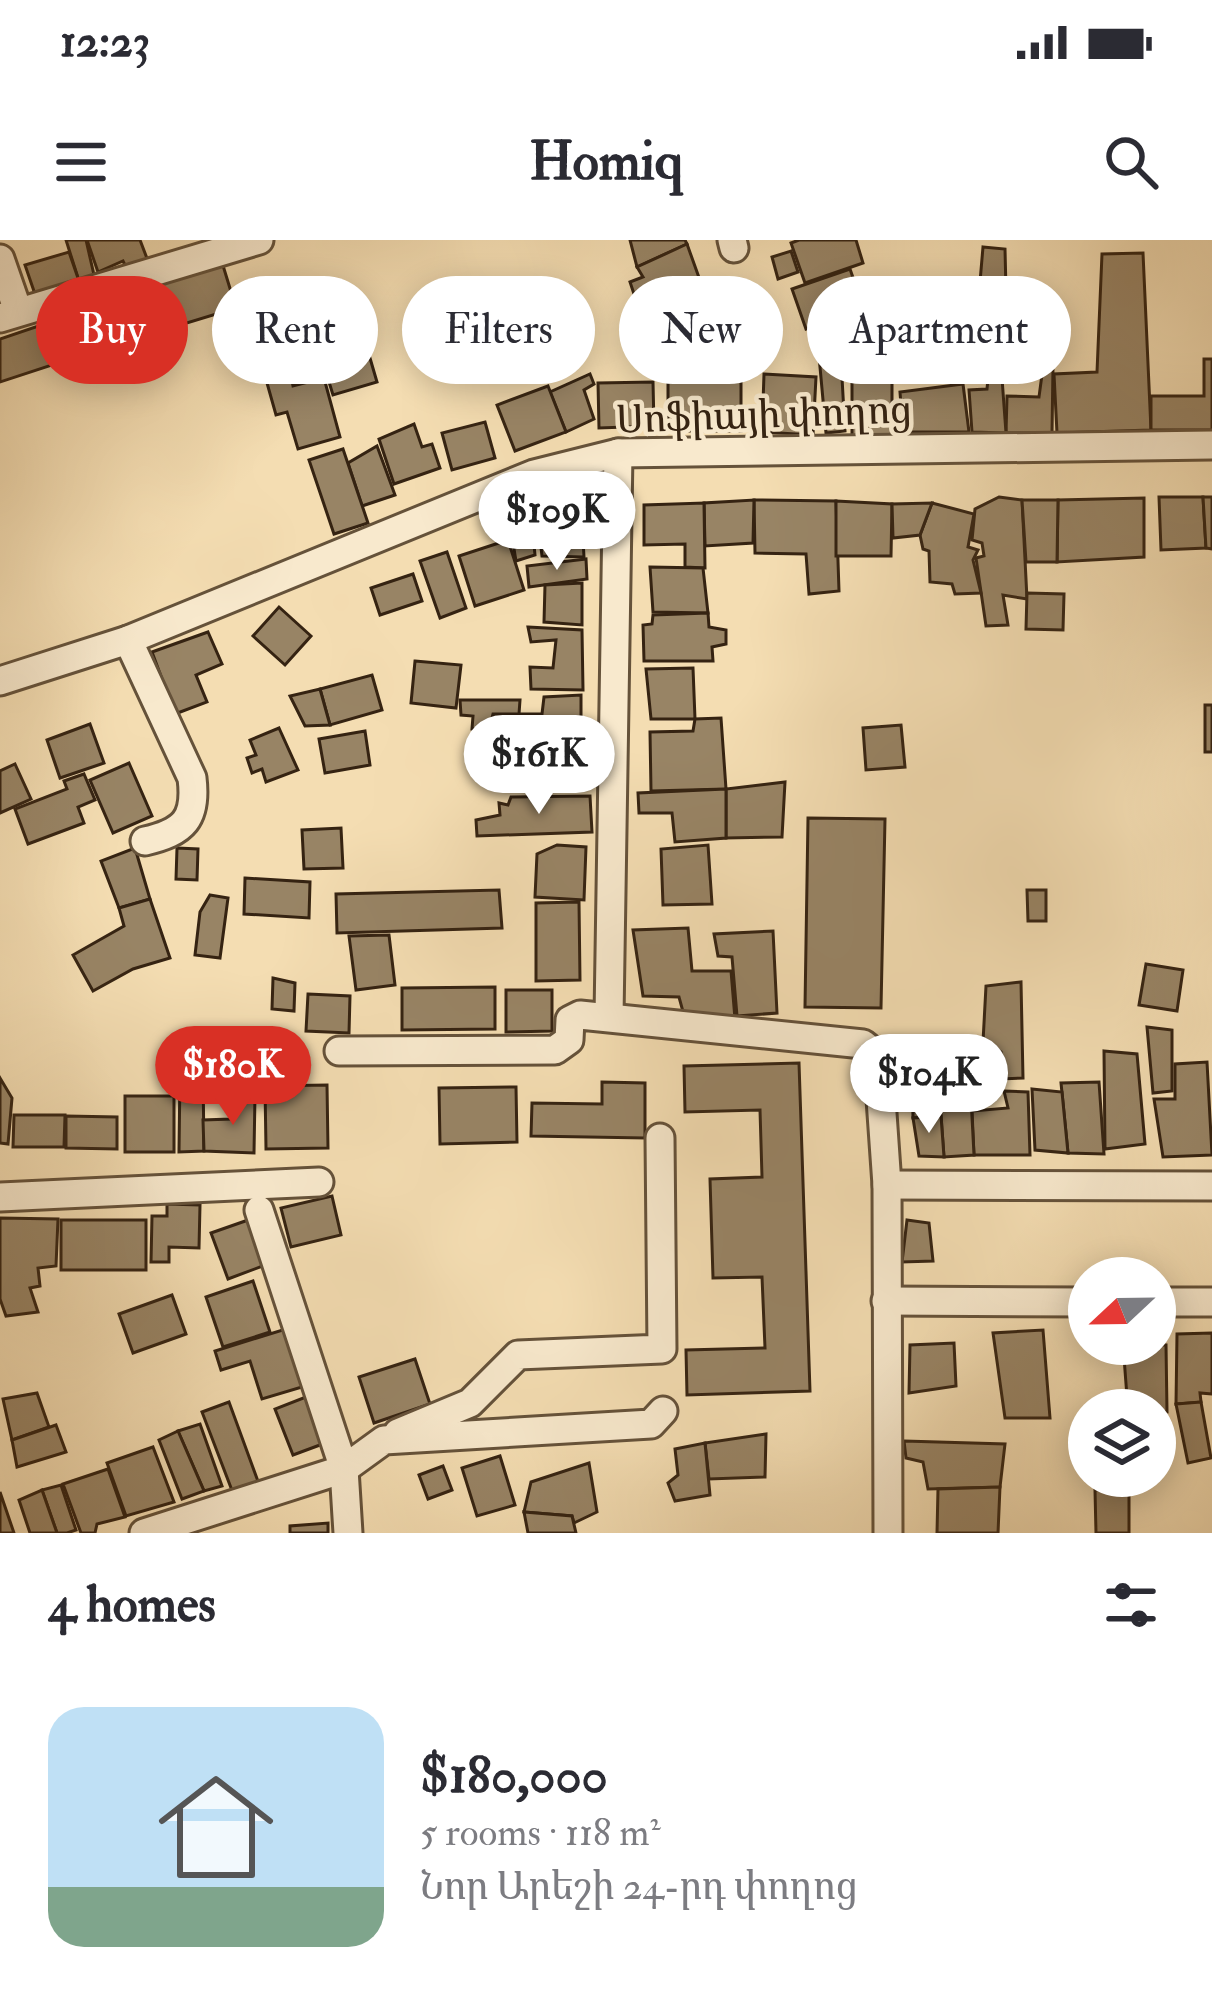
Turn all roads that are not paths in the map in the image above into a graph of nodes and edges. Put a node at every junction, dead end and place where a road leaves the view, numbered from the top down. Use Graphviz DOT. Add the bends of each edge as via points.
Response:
graph roads {
  1 [pos="259,240"];
  2 [pos="0,259"];
  3 [pos="9,315"];
  4 [pos="1212,445"];
  5 [pos="618,453"];
  6 [pos="128,640"];
  7 [pos="0,681"];
  8 [pos="145,841"];
  9 [pos="608,1018"];
  10 [pos="339,1051"];
  11 [pos="660,1138"];
  12 [pos="320,1182"];
  13 [pos="886,1186"];
  14 [pos="1212,1186"];
  15 [pos="0,1197"];
  16 [pos="259,1210"];
  17 [pos="886,1301"];
  18 [pos="1068,1302"];
  19 [pos="1176,1302"];
  20 [pos="1212,1302"];
  21 [pos="663,1412"];
  22 [pos="384,1440"];
  23 [pos="344,1469"];
  24 [pos="144,1533"];
  25 [pos="348,1533"];
  26 [pos="888,1533"];
  1 -- 3 [label="street"];
  2 -- 3 [label="street"];
  4 -- 5 [label="street, Սոֆիայի փողոց"];
  5 -- 6 [label="street, Սոֆիայի փողոց" via="534,474"];
  5 -- 9 [label="street"];
  6 -- 7 [label="street, Սոֆիայի փողոց"];
  6 -- 8 [label="street" via="194,797 182,829"];
  9 -- 10 [label="street" via="575,1016 569,1040 555,1050"];
  9 -- 13 [label="street" via="862,1044 878,1056"];
  11 -- 22 [label="street" via="662,1348 518,1355 470,1403"];
  12 -- 15 [label="street"];
  13 -- 14 [label="street"];
  13 -- 17 [label="street"];
  16 -- 23 [label="street"];
  17 -- 18 [label="street"];
  17 -- 26 [label="street"];
  19 -- 20 [label="street"];
  21 -- 22 [label="street" via="651,1424"];
  22 -- 23 [label="street"];
  23 -- 24 [label="street"];
  23 -- 25 [label="street"];
}
